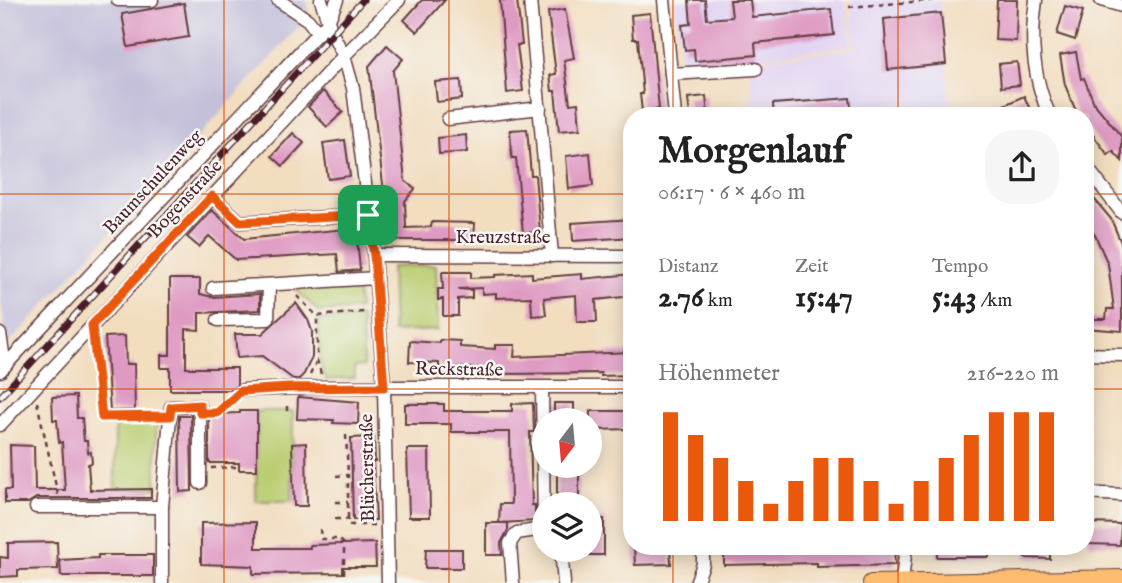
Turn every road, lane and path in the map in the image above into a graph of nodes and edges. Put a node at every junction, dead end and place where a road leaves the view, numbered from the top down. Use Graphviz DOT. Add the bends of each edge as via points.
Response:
graph roads {
  1 [pos="118,0"];
  2 [pos="152,0"];
  3 [pos="278,0"];
  4 [pos="321,0"];
  5 [pos="337,0"];
  6 [pos="399,0"];
  7 [pos="530,0"];
  8 [pos="664,0"];
  9 [pos="937,0"];
  10 [pos="1036,0"];
  11 [pos="1101,0"];
  12 [pos="849,6"];
  13 [pos="1122,6"];
  14 [pos="328,22"];
  15 [pos="318,33"];
  16 [pos="344,56"];
  17 [pos="757,69"];
  18 [pos="671,74"];
  19 [pos="675,107"];
  20 [pos="1048,107"];
  21 [pos="540,108"];
  22 [pos="448,119"];
  23 [pos="1094,177"];
  24 [pos="212,196"];
  25 [pos="1122,213"];
  26 [pos="368,215"];
  27 [pos="374,255"];
  28 [pos="552,256"];
  29 [pos="623,256"];
  30 [pos="376,278"];
  31 [pos="286,285"];
  32 [pos="269,286"];
  33 [pos="213,288"];
  34 [pos="364,312"];
  35 [pos="317,316"];
  36 [pos="218,320"];
  37 [pos="92,325"];
  38 [pos="0,334"];
  39 [pos="1094,355"];
  40 [pos="1122,355"];
  41 [pos="2,369"];
  42 [pos="325,387"];
  43 [pos="384,387"];
  44 [pos="623,387"];
  45 [pos="542,388"];
  46 [pos="33,389"];
  47 [pos="243,390"];
  48 [pos="171,412"];
  49 [pos="200,413"];
  50 [pos="0,425"];
  51 [pos="346,435"];
  52 [pos="239,467"];
  53 [pos="201,468"];
  54 [pos="348,475"];
  55 [pos="336,476"];
  56 [pos="201,483"];
  57 [pos="543,492"];
  58 [pos="1094,493"];
  59 [pos="1122,495"];
  60 [pos="336,502"];
  61 [pos="348,502"];
  62 [pos="36,507"];
  63 [pos="60,507"];
  64 [pos="162,507"];
  65 [pos="335,519"];
  66 [pos="348,519"];
  67 [pos="379,525"];
  68 [pos="320,529"];
  69 [pos="532,531"];
  70 [pos="703,555"];
  71 [pos="905,555"];
  72 [pos="562,562"];
  73 [pos="344,575"];
  74 [pos="1122,578"];
  75 [pos="902,582"];
  76 [pos="162,583"];
  77 [pos="388,583"];
  78 [pos="513,583"];
  79 [pos="564,583"];
  80 [pos="696,583"];
  81 [pos="871,583"];
  82 [pos="1121,583"];
  1 -- 2 [label="street"];
  3 -- 15 [label="street" via="308,20"];
  4 -- 14 [label="street, Blücherstraße"];
  5 -- 14 [label="street"];
  6 -- 16 [label="street, Bogenstraße"];
  7 -- 21 [label="street"];
  8 -- 18 [label="street"];
  9 -- 12 [label="path"];
  10 -- 20 [label="street" via="1032,33 1035,67"];
  11 -- 13 [label="street"];
  14 -- 15 [label="street, Baumschulenweg"];
  14 -- 16 [label="street, Blücherstraße"];
  15 -- 41 [label="street, Baumschulenweg"];
  16 -- 24 [label="street, Bogenstraße"];
  16 -- 26 [label="street, Blücherstraße" via="353,88"];
  17 -- 18 [label="street"];
  18 -- 19 [label="street"];
  21 -- 22 [label="street"];
  21 -- 28 [label="street"];
  23 -- 25 [label="street"];
  24 -- 26 [label="street" via="240,222"];
  24 -- 37 [label="street, Bogenstraße"];
  26 -- 27 [label="street, Blücherstraße"];
  27 -- 28 [label="street, Kreuzstraße"];
  27 -- 30 [label="street, Blücherstraße"];
  28 -- 29 [label="street, Kreuzstraße"];
  30 -- 31 [label="street"];
  30 -- 43 [label="street, Blücherstraße"];
  31 -- 32 [label="street"];
  31 -- 35 [label="path"];
  32 -- 33 [label="street"];
  32 -- 36 [label="street" via="268,319"];
  34 -- 35 [label="path"];
  35 -- 42 [label="path" via="317,360"];
  37 -- 46 [label="street, Bogenstraße"];
  37 -- 48 [label="path" via="102,417"];
  38 -- 41 [label="street, Baumschulenweg"];
  39 -- 40 [label="street"];
  42 -- 43 [label="street, Reckstraße"];
  42 -- 47 [label="street, Reckstraße"];
  43 -- 45 [label="street, Reckstraße"];
  43 -- 77 [label="street, Blücherstraße"];
  44 -- 45 [label="street, Reckstraße"];
  45 -- 57 [label="street"];
  46 -- 50 [label="street, Bogenstraße"];
  46 -- 63 [label="path"];
  47 -- 49 [label="path" via="217,413"];
  48 -- 49 [label="street" via="200,405"];
  48 -- 64 [label="street"];
  49 -- 53 [label="street"];
  51 -- 54 [label="path"];
  52 -- 53 [label="path"];
  53 -- 56 [label="street"];
  54 -- 55 [label="path"];
  54 -- 61 [label="path"];
  58 -- 59 [label="street"];
  60 -- 61 [label="path"];
  61 -- 66 [label="path"];
  62 -- 63 [label="street"];
  63 -- 64 [label="street"];
  64 -- 76 [label="street"];
  65 -- 66 [label="path"];
  66 -- 67 [label="path" via="348,525"];
  68 -- 73 [label="path" via="321,539 339,539 344,544"];
  69 -- 78 [label="street" via="517,533 510,543"];
  70 -- 80 [label="street"];
  71 -- 75 [label="street"];
  72 -- 79 [label="street"];
  74 -- 75 [label="main road"];
  74 -- 82 [label="street"];
  75 -- 81 [label="main road"];
}
